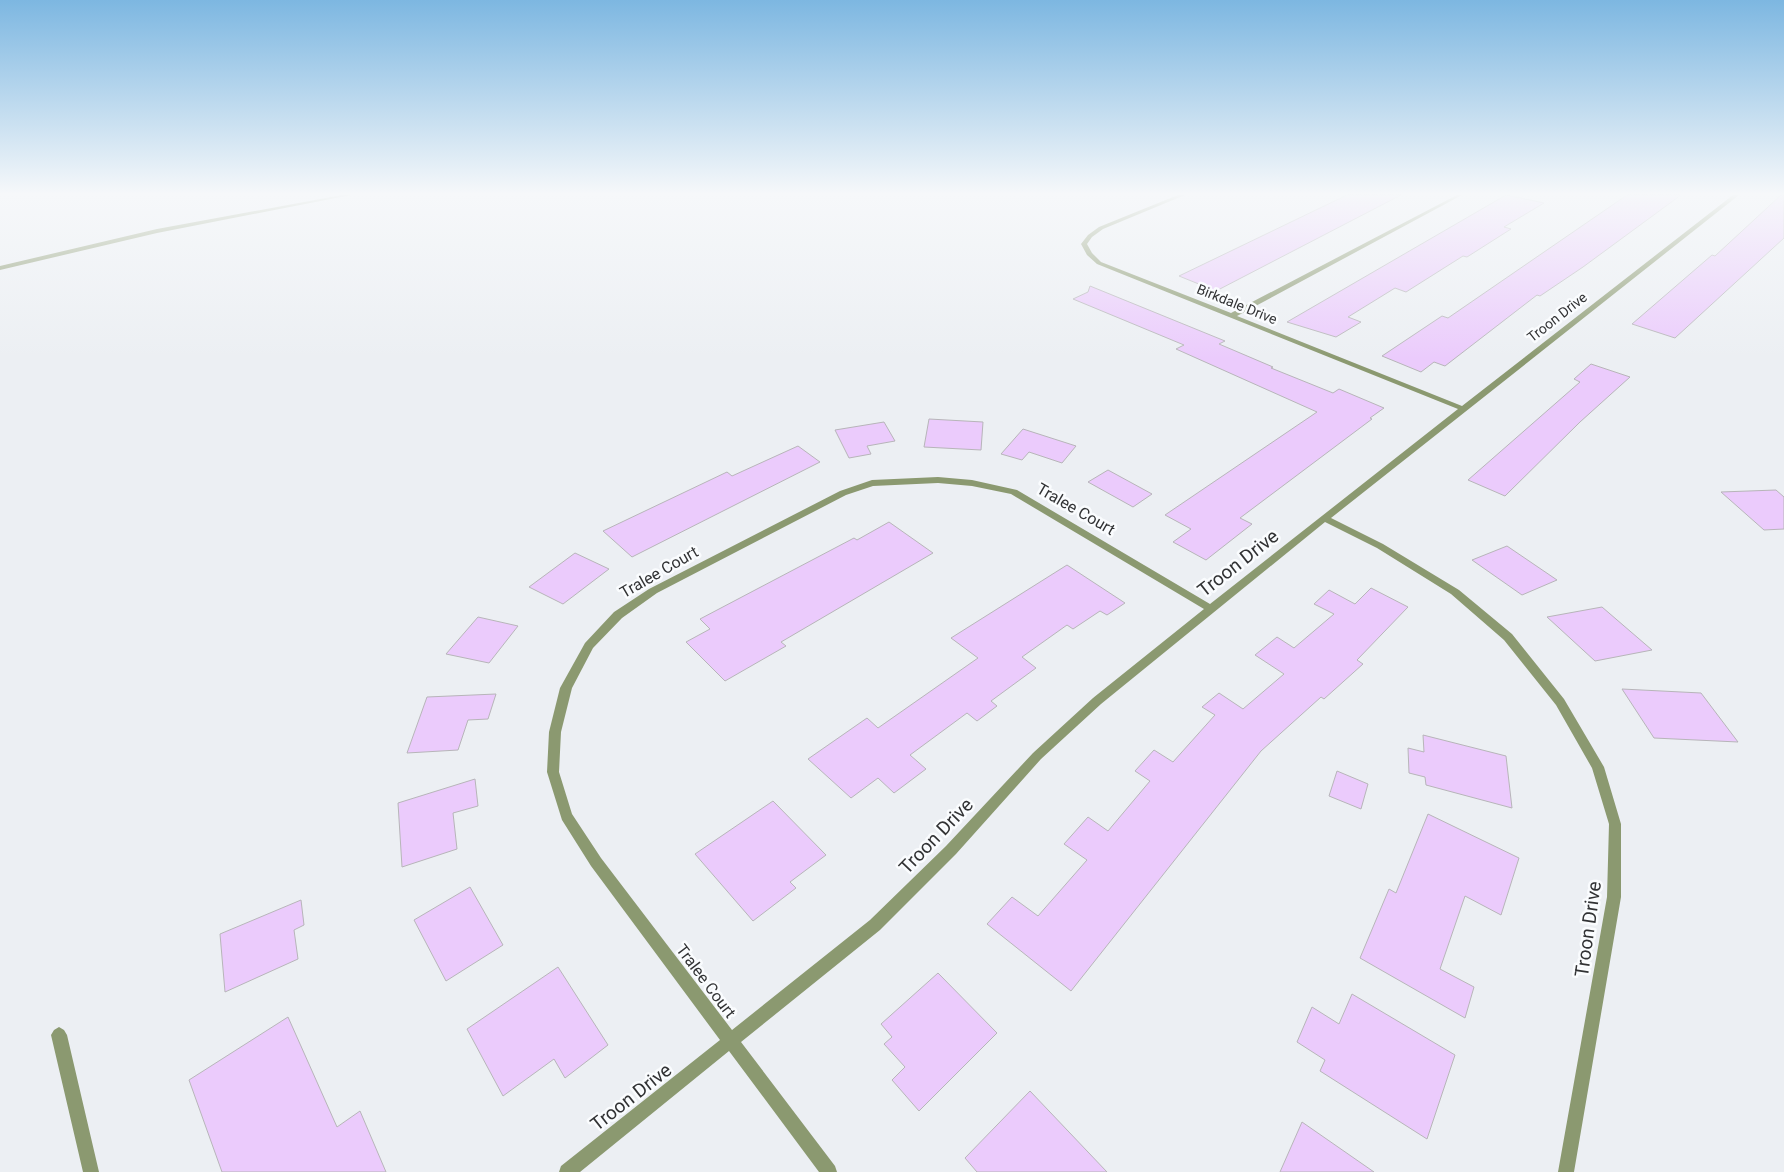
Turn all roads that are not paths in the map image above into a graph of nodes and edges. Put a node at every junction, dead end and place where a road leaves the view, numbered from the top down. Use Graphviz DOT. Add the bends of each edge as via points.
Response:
graph roads {
  1 [pos="78,250"];
  2 [pos="1087,250"];
  3 [pos="1356,250"];
  4 [pos="1666,250"];
  5 [pos="0,268"];
  6 [pos="1233,315"];
  7 [pos="1464,409"];
  8 [pos="1326,519"];
  9 [pos="1211,608"];
  10 [pos="59,1035"];
  11 [pos="731,1042"];
  12 [pos="91,1172"];
  13 [pos="567,1172"];
  14 [pos="829,1172"];
  15 [pos="1566,1172"];
  1 -- 5 [label="street"];
  2 -- 6 [label="street, Birkdale Drive" via="1099,263"];
  3 -- 6 [label="street"];
  4 -- 7 [label="street, Troon Drive"];
  6 -- 7 [label="street, Birkdale Drive"];
  7 -- 8 [label="street, Troon Drive"];
  8 -- 9 [label="street, Troon Drive"];
  8 -- 15 [label="street, Troon Drive" via="1380,546 1455,592 1508,636 1560,702 1598,767 1615,824 1614,897"];
  9 -- 11 [label="street, Troon Drive" via="1097,700 1037,756 951,850 875,925"];
  9 -- 11 [label="street, Tralee Court" via="1014,492 938,480 872,483 843,493 653,591 618,615 589,646 566,688 556,732 553,772 566,816 581,839"];
  10 -- 12 [label="street"];
  11 -- 13 [label="street, Troon Drive"];
  11 -- 14 [label="street, Tralee Court"];
}
